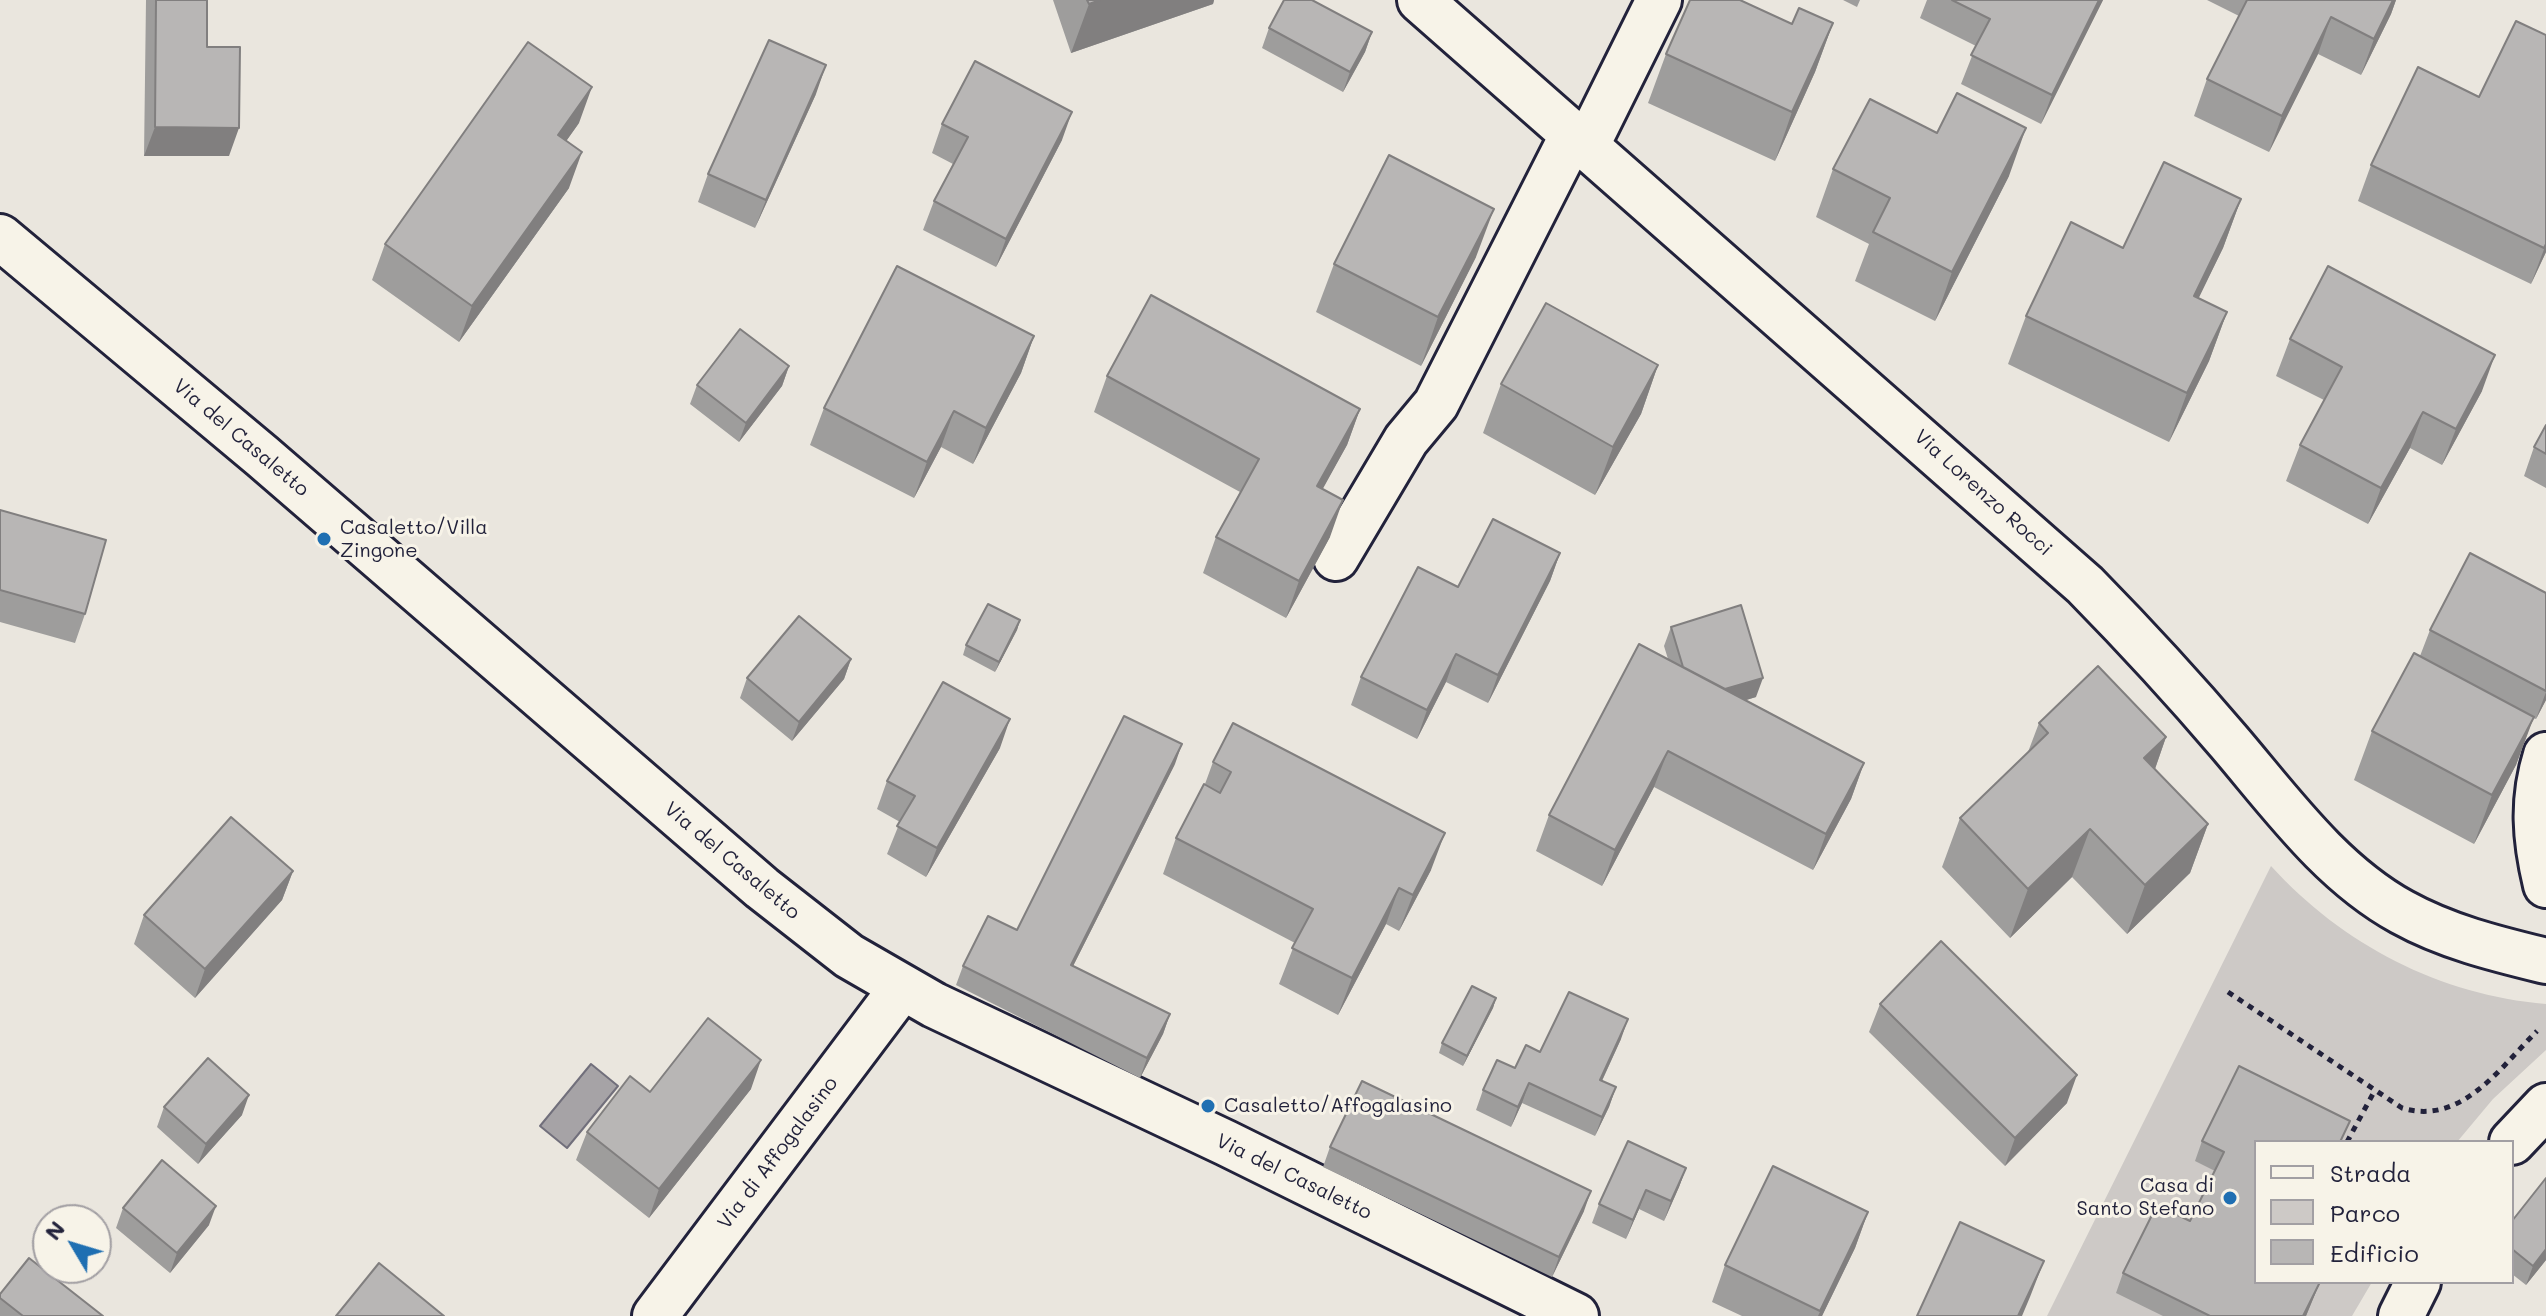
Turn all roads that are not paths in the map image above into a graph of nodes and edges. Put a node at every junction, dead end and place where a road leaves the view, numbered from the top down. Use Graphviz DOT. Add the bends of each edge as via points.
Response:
graph roads {
  1 [pos="1420,0"];
  2 [pos="1659,0"];
  3 [pos="1580,140"];
  4 [pos="0,237"];
  5 [pos="1336,558"];
  6 [pos="2546,755"];
  7 [pos="2546,885"];
  8 [pos="2546,961"];
  9 [pos="901,989"];
  10 [pos="2546,1106"];
  11 [pos="2514,1140"];
  12 [pos="2417,1284"];
  13 [pos="655,1316"];
  14 [pos="1576,1316"];
  15 [pos="2401,1316"];
  1 -- 3 [label="street, Via Lorenzo Rocci"];
  2 -- 3 [label="street"];
  3 -- 5 [label="street" via="1436,404 1406,440"];
  3 -- 8 [label="street, Via Lorenzo Rocci" via="2085,585 2306,834 2355,879 2428,925"];
  4 -- 9 [label="street, Via del Casaletto" via="762,888"];
  6 -- 7 [label="street" via="2535,816"];
  9 -- 13 [label="street, Via di Affogalasino"];
  9 -- 14 [label="street, Via del Casaletto"];
  10 -- 11 [label="street"];
  12 -- 15 [label="street"];
}
